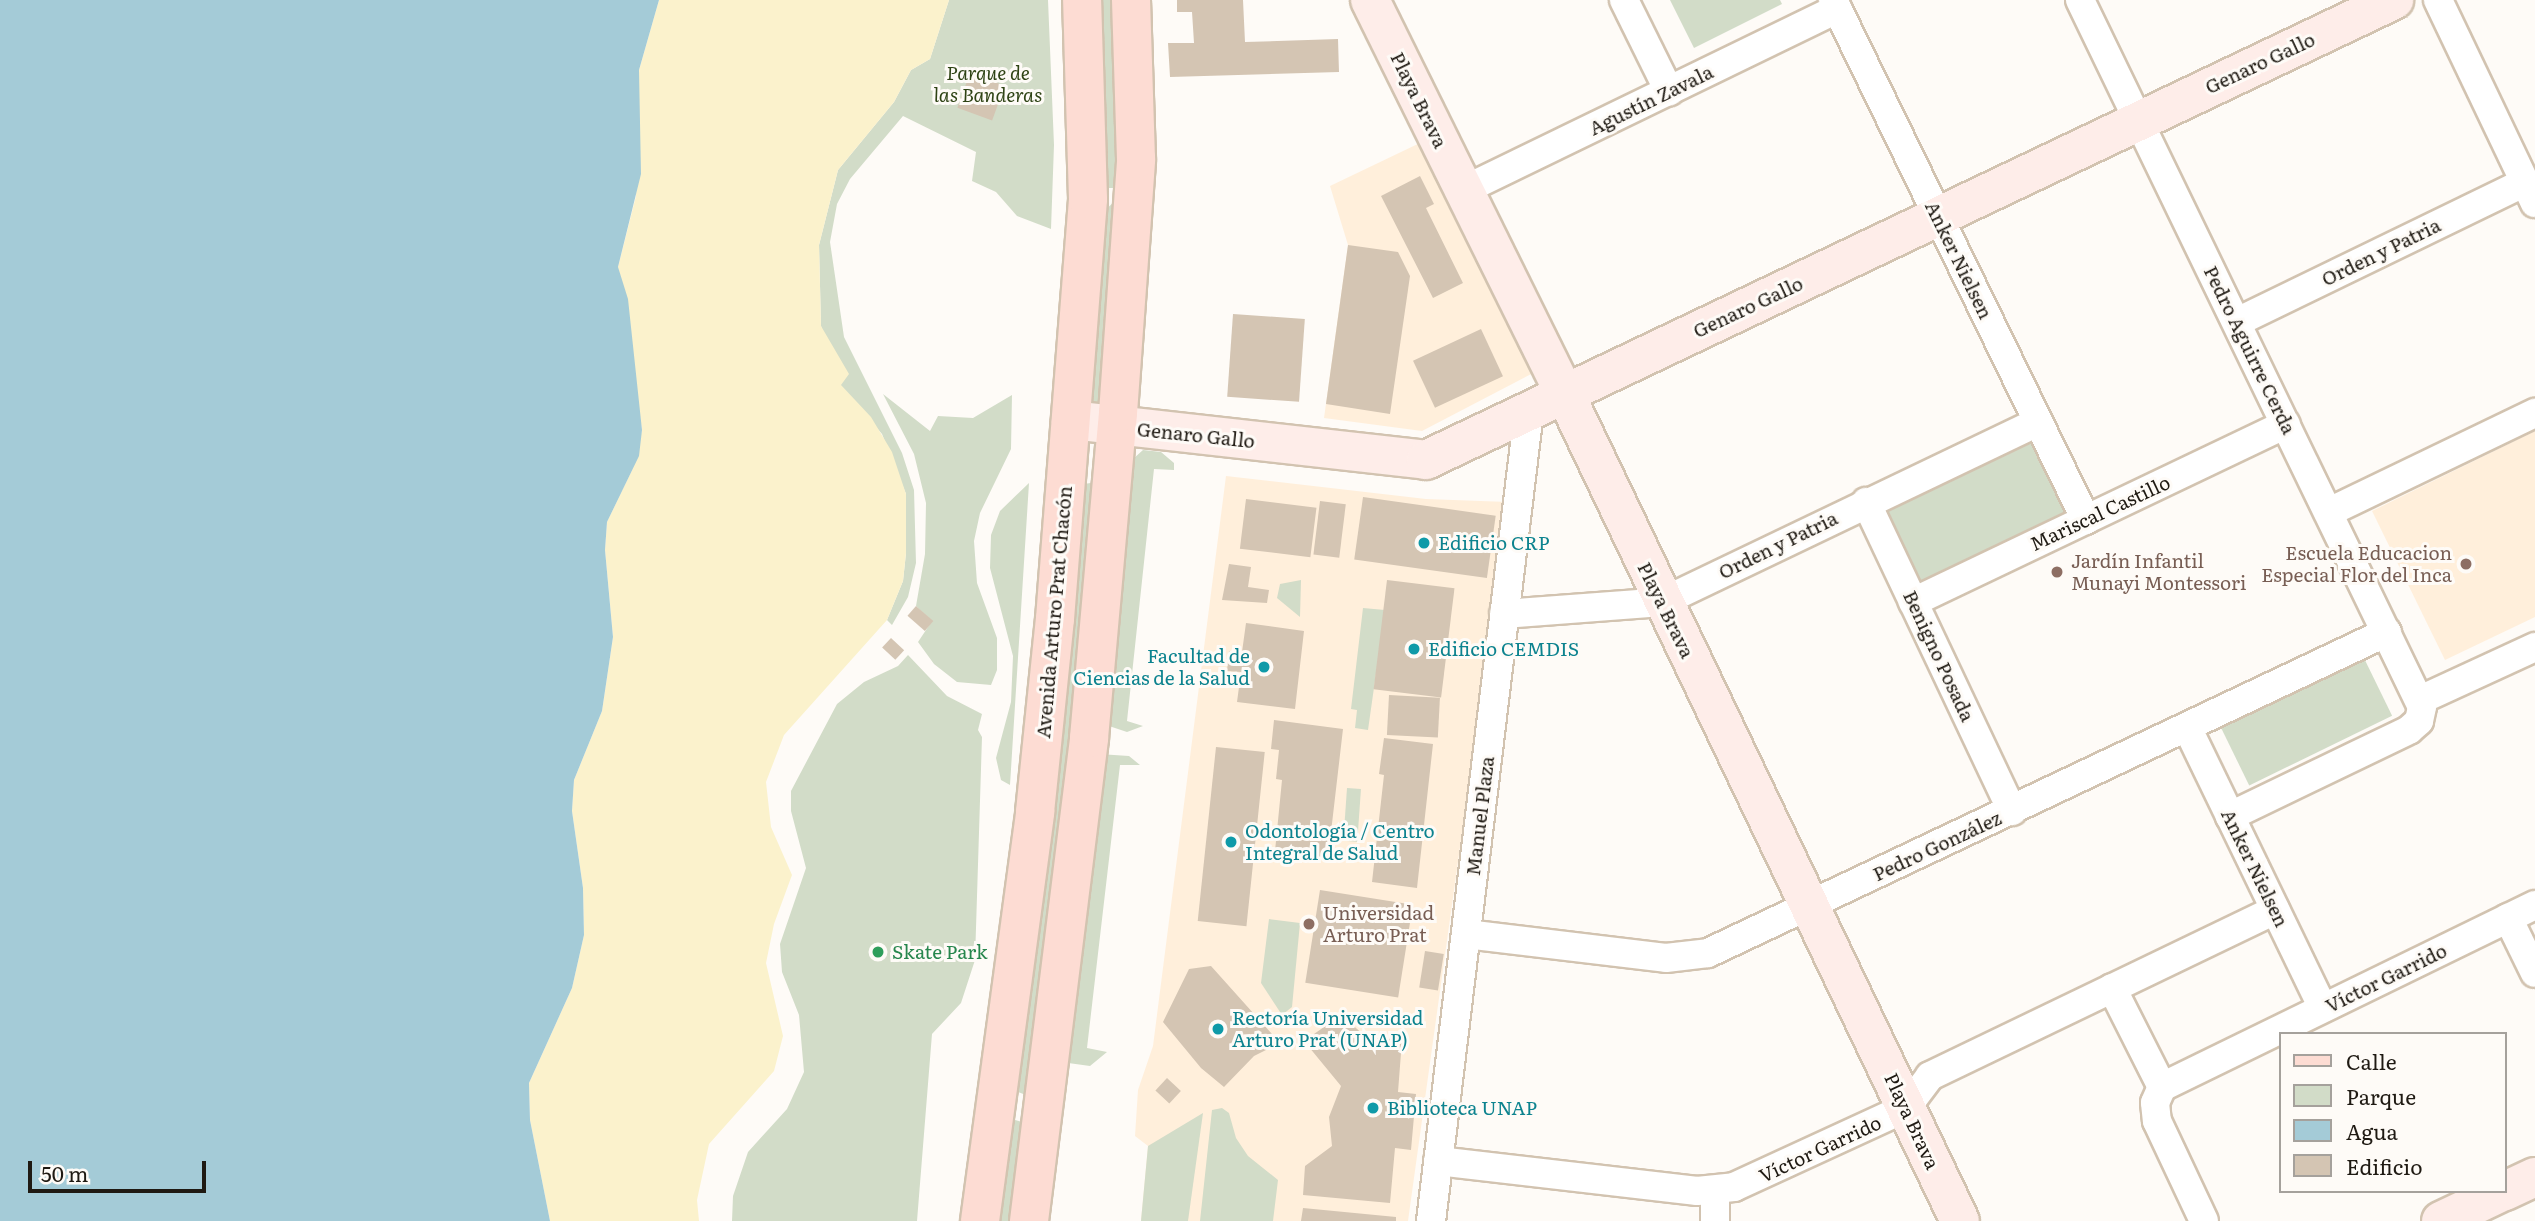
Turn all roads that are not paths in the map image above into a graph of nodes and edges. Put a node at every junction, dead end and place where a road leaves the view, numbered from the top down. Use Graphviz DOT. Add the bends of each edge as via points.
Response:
graph roads {
  1 [pos="1082,0"];
  2 [pos="1131,0"];
  3 [pos="1370,0"];
  4 [pos="1624,0"];
  5 [pos="2080,0"];
  6 [pos="2394,0"];
  7 [pos="2438,0"];
  8 [pos="1835,5"];
  9 [pos="1669,91"];
  10 [pos="2139,121"];
  11 [pos="1464,190"];
  12 [pos="2530,192"];
  13 [pos="1938,217"];
  14 [pos="2237,322"];
  15 [pos="1564,394"];
  16 [pos="1529,411"];
  17 [pos="2535,414"];
  18 [pos="1070,420"];
  19 [pos="2038,422"];
  20 [pos="2286,424"];
  21 [pos="1117,426"];
  22 [pos="1866,502"];
  23 [pos="2329,512"];
  24 [pos="2086,520"];
  25 [pos="1662,602"];
  26 [pos="1913,602"];
  27 [pos="1504,614"];
  28 [pos="2387,632"];
  29 [pos="2535,647"];
  30 [pos="2420,700"];
  31 [pos="2187,727"];
  32 [pos="2012,811"];
  33 [pos="2230,816"];
  34 [pos="2535,905"];
  35 [pos="1810,907"];
  36 [pos="2276,910"];
  37 [pos="2508,918"];
  38 [pos="1466,933"];
  39 [pos="2535,973"];
  40 [pos="2112,988"];
  41 [pos="2323,1008"];
  42 [pos="2162,1087"];
  43 [pos="1906,1108"];
  44 [pos="1438,1161"];
  45 [pos="2535,1177"];
  46 [pos="1714,1190"];
  47 [pos="2507,1190"];
  48 [pos="2501,1193"];
  49 [pos="980,1221"];
  50 [pos="1029,1221"];
  51 [pos="1431,1221"];
  52 [pos="1715,1221"];
  53 [pos="1959,1221"];
  54 [pos="2204,1221"];
  55 [pos="2441,1221"];
  1 -- 18 [label="main road, Avenida Arturo Prat Chacón" via="1088,199"];
  2 -- 21 [label="main road" via="1136,159"];
  3 -- 11 [label="street, Playa Brava"];
  4 -- 9 [label="street"];
  5 -- 10 [label="street, Pedro Aguirre Cerda"];
  6 -- 10 [label="street, Genaro Gallo"];
  7 -- 12 [label="street"];
  8 -- 9 [label="street, Agustín Zavala"];
  8 -- 13 [label="street, Anker Nielsen"];
  9 -- 11 [label="street, Agustín Zavala"];
  10 -- 13 [label="street, Genaro Gallo"];
  10 -- 14 [label="street, Pedro Aguirre Cerda"];
  11 -- 15 [label="street, Playa Brava"];
  12 -- 14 [label="street, Orden y Patria"];
  13 -- 15 [label="street, Genaro Gallo"];
  13 -- 19 [label="street, Anker Nielsen"];
  14 -- 20 [label="street, Pedro Aguirre Cerda"];
  15 -- 16 [label="street, Genaro Gallo"];
  15 -- 25 [label="street, Playa Brava"];
  16 -- 21 [label="street, Genaro Gallo" via="1426,460"];
  16 -- 27 [label="street, Manuel Plaza"];
  17 -- 23 [label="street"];
  18 -- 21 [label="street, Genaro Gallo"];
  18 -- 49 [label="main road, Avenida Arturo Prat Chacón" via="1035,812"];
  19 -- 22 [label="street, Orden y Patria"];
  19 -- 24 [label="street, Anker Nielsen"];
  20 -- 23 [label="street, Pedro Aguirre Cerda"];
  20 -- 24 [label="street, Mariscal Castillo"];
  21 -- 50 [label="main road" via="1090,738"];
  22 -- 25 [label="street, Orden y Patria"];
  22 -- 26 [label="street, Benigno Posada"];
  23 -- 28 [label="street, Pedro Aguirre Cerda"];
  24 -- 26 [label="street, Mariscal Castillo"];
  25 -- 27 [label="street, Orden y Patria"];
  25 -- 35 [label="street, Playa Brava"];
  26 -- 32 [label="street, Benigno Posada"];
  27 -- 38 [label="street, Manuel Plaza"];
  28 -- 30 [label="street, Pedro Aguirre Cerda"];
  28 -- 31 [label="street, Pedro González"];
  29 -- 30 [label="street"];
  30 -- 33 [label="street" via="2421,715 2409,730"];
  31 -- 32 [label="street, Pedro González"];
  31 -- 33 [label="street, Anker Nielsen"];
  32 -- 35 [label="street, Pedro González"];
  33 -- 36 [label="street, Anker Nielsen"];
  34 -- 37 [label="street, Víctor Garrido"];
  35 -- 38 [label="street, Pedro González" via="1708,953 1680,959"];
  35 -- 43 [label="street, Playa Brava"];
  36 -- 40 [label="street, Víctor Garrido"];
  36 -- 41 [label="street, Anker Nielsen"];
  37 -- 39 [label="street"];
  37 -- 41 [label="street, Víctor Garrido"];
  38 -- 44 [label="street, Manuel Plaza"];
  40 -- 42 [label="street"];
  40 -- 43 [label="street, Víctor Garrido" via="1930,1076"];
  41 -- 42 [label="street, Víctor Garrido"];
  42 -- 54 [label="street" via="2155,1103 2157,1121"];
  43 -- 46 [label="street, Víctor Garrido" via="1773,1172"];
  43 -- 53 [label="street, Playa Brava"];
  44 -- 46 [label="street, Víctor Garrido"];
  44 -- 51 [label="street, Manuel Plaza"];
  45 -- 47 [label="street"];
  46 -- 52 [label="street"];
  48 -- 55 [label="street"];
}
